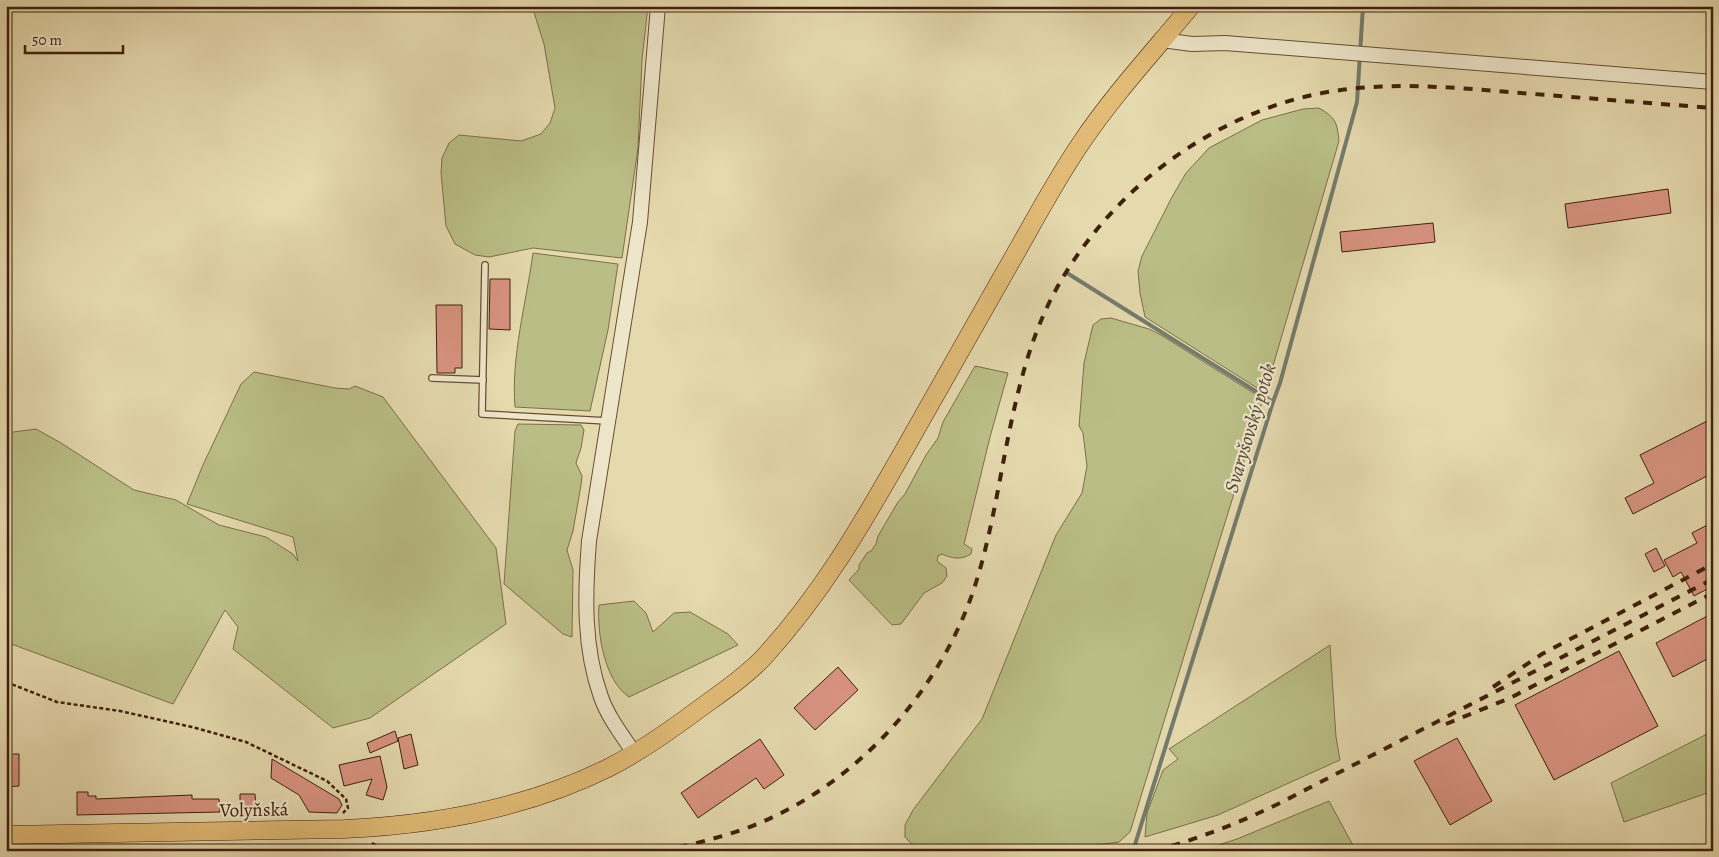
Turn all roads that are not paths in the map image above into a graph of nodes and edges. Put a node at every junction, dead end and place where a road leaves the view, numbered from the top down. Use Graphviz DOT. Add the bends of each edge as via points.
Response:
graph roads {
  1 [pos="658,6"];
  2 [pos="1191,6"];
  3 [pos="1162,40"];
  4 [pos="1713,82"];
  5 [pos="485,265"];
  6 [pos="432,378"];
  7 [pos="483,380"];
  8 [pos="608,421"];
  9 [pos="634,753"];
  10 [pos="6,835"];
  1 -- 8 [label="street" via="640,222"];
  2 -- 3 [label="main road, Volyňská"];
  3 -- 4 [label="street"];
  3 -- 9 [label="main road, Volyňská" via="1082,141 869,512 830,574 760,661 720,694"];
  5 -- 7 [label="lane"];
  6 -- 7 [label="lane"];
  7 -- 8 [label="lane" via="482,414"];
  8 -- 9 [label="street" via="589,542 586,618 589,652 601,698"];
  9 -- 10 [label="main road, Volyňská" via="584,778 502,808 466,815 362,828"];
}
